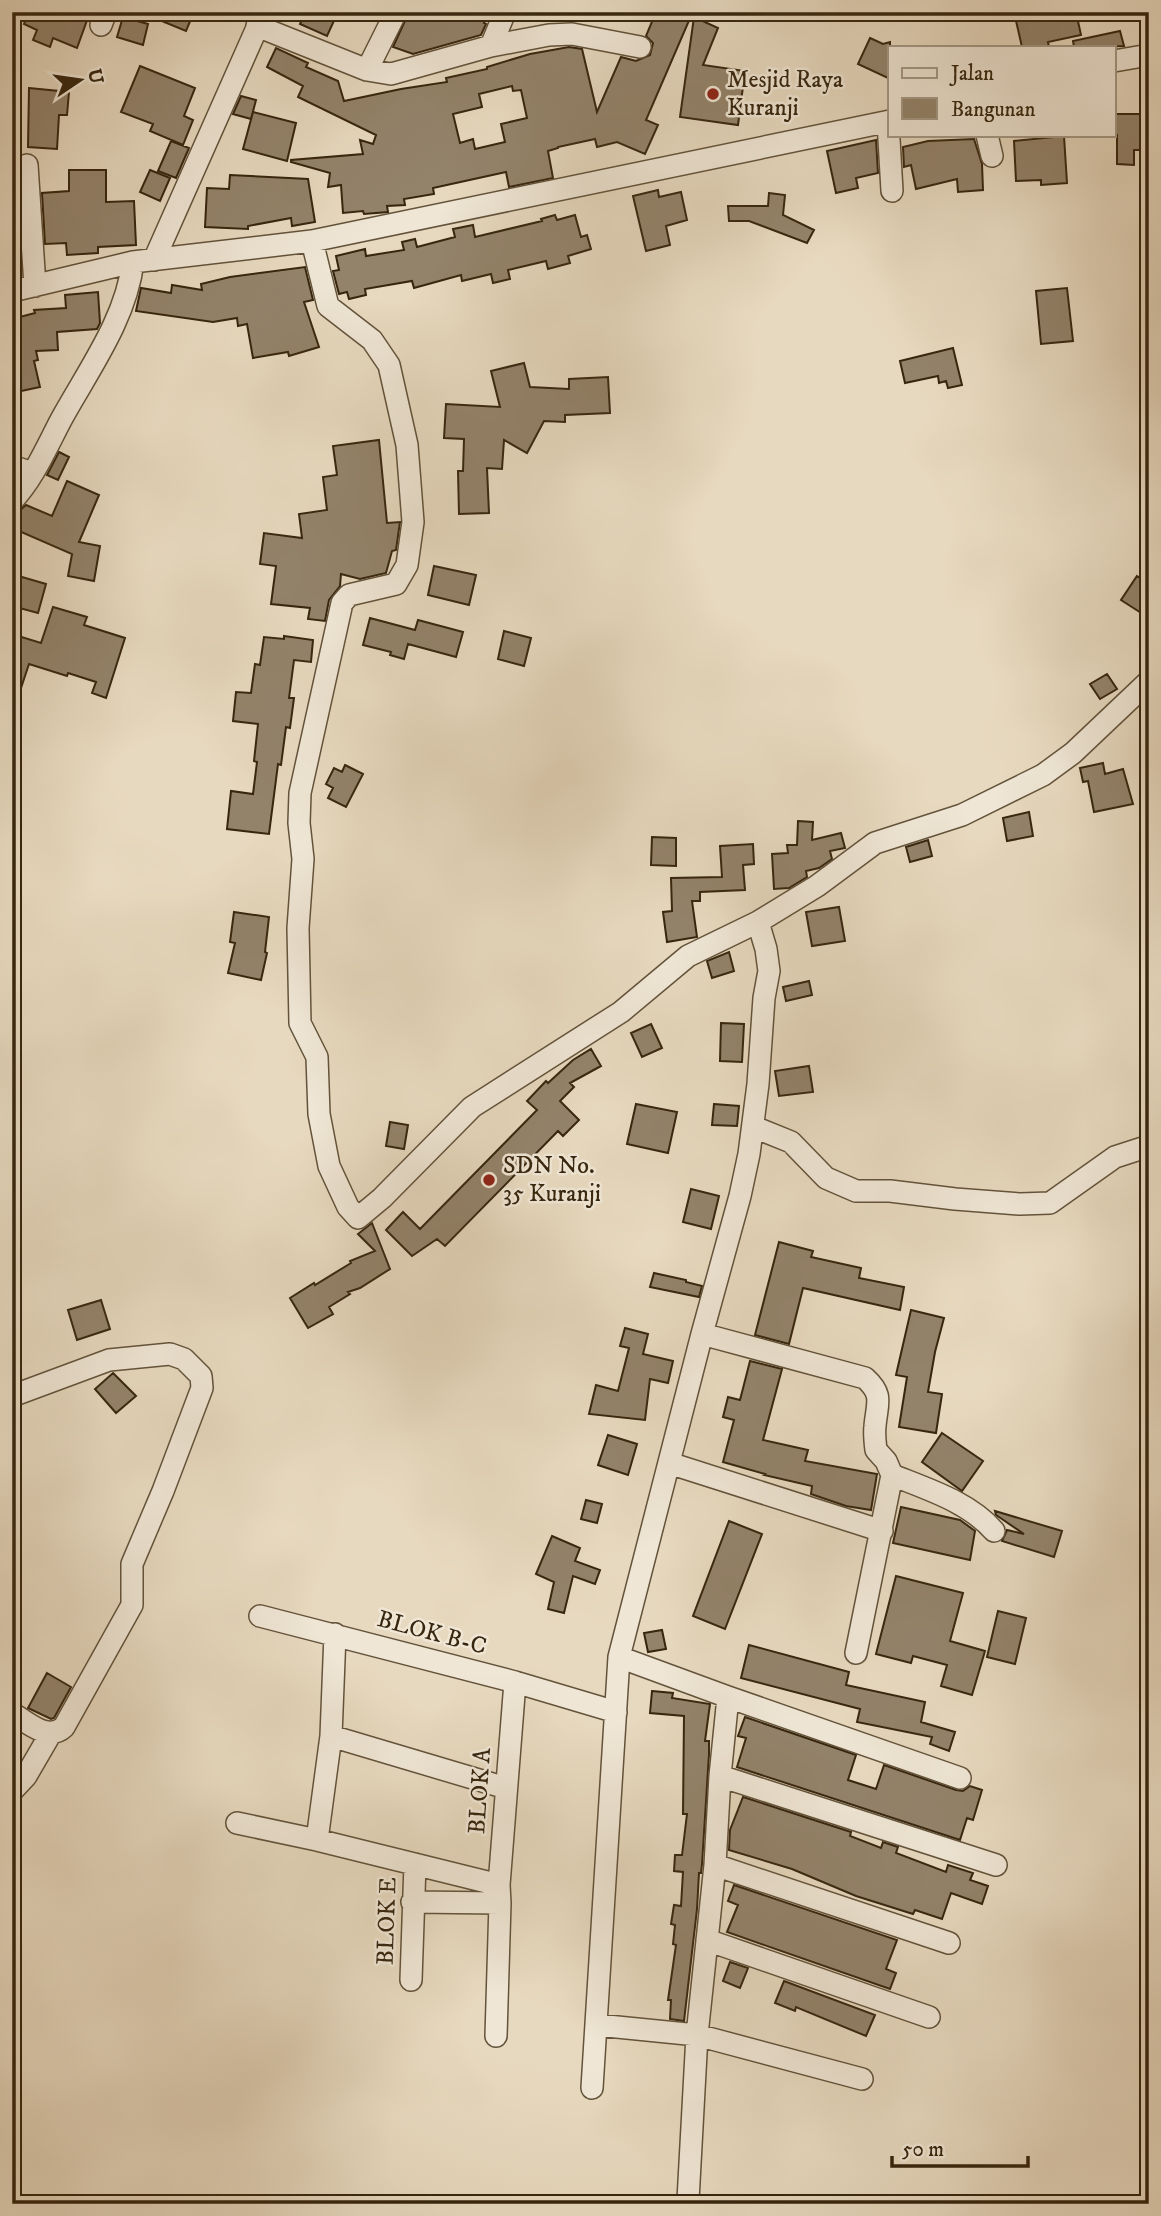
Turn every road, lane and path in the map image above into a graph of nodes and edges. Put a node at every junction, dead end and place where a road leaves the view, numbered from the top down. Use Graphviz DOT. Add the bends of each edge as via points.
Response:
graph roads {
  1 [pos="396,12"];
  2 [pos="505,12"];
  3 [pos="261,19"];
  4 [pos="491,46"];
  5 [pos="640,47"];
  6 [pos="1149,55"];
  7 [pos="1116,61"];
  8 [pos="368,70"];
  9 [pos="888,121"];
  10 [pos="890,136"];
  11 [pos="987,136"];
  12 [pos="992,156"];
  13 [pos="27,165"];
  14 [pos="892,191"];
  15 [pos="312,241"];
  16 [pos="155,260"];
  17 [pos="133,262"];
  18 [pos="36,286"];
  19 [pos="12,291"];
  20 [pos="22,470"];
  21 [pos="12,501"];
  22 [pos="1149,681"];
  23 [pos="758,922"];
  24 [pos="754,1126"];
  25 [pos="1149,1146"];
  26 [pos="702,1334"];
  27 [pos="12,1396"];
  28 [pos="669,1463"];
  29 [pos="892,1475"];
  30 [pos="882,1531"];
  31 [pos="994,1531"];
  32 [pos="260,1616"];
  33 [pos="335,1634"];
  34 [pos="856,1653"];
  35 [pos="619,1657"];
  36 [pos="515,1682"];
  37 [pos="728,1697"];
  38 [pos="616,1712"];
  39 [pos="12,1713"];
  40 [pos="51,1733"];
  41 [pos="331,1737"];
  42 [pos="720,1776"];
  43 [pos="960,1778"];
  44 [pos="506,1788"];
  45 [pos="12,1791"];
  46 [pos="237,1823"];
  47 [pos="317,1840"];
  48 [pos="415,1864"];
  49 [pos="715,1865"];
  50 [pos="996,1865"];
  51 [pos="500,1894"];
  52 [pos="412,1902"];
  53 [pos="707,1940"];
  54 [pos="949,1942"];
  55 [pos="411,1980"];
  56 [pos="929,2017"];
  57 [pos="597,2025"];
  58 [pos="697,2035"];
  59 [pos="496,2036"];
  60 [pos="862,2080"];
  61 [pos="592,2088"];
  62 [pos="688,2200"];
  1 -- 8 [label="street"];
  2 -- 4 [label="street"];
  3 -- 8 [label="street"];
  3 -- 16 [label="street"];
  4 -- 5 [label="street" via="572,34"];
  4 -- 8 [label="street" via="391,74"];
  6 -- 7 [label="street"];
  9 -- 15 [label="street"];
  10 -- 14 [label="street"];
  11 -- 12 [label="street"];
  13 -- 18 [label="street"];
  15 -- 16 [label="street"];
  15 -- 23 [label="street" via="328,306 372,340 389,365 407,445 413,522 407,565 396,584 349,595 342,603 300,793 300,1023 317,1057 319,1114 329,1166 348,1208 361,1218 472,1107 621,1012 688,956"];
  16 -- 17 [label="street"];
  17 -- 18 [label="street"];
  17 -- 20 [label="street" via="119,315"];
  18 -- 19 [label="street"];
  20 -- 21 [label="street"];
  22 -- 23 [label="street" via="1044,775 962,815 875,843"];
  23 -- 24 [label="street" via="769,971"];
  24 -- 25 [label="street" via="792,1142 826,1178 856,1191 1020,1204 1050,1203 1115,1157"];
  24 -- 26 [label="street"];
  26 -- 28 [label="street"];
  26 -- 29 [label="street" via="865,1378 876,1388 879,1402 876,1450"];
  27 -- 40 [label="street" via="109,1360 170,1354 184,1359 201,1376 202,1388 132,1564 132,1605 64,1727"];
  28 -- 30 [label="street"];
  28 -- 35 [label="street"];
  29 -- 30 [label="street"];
  29 -- 31 [label="street" via="948,1498"];
  30 -- 34 [label="street"];
  32 -- 33 [label="street, BLOK B-C"];
  33 -- 36 [label="street, BLOK B-C"];
  33 -- 41 [label="street"];
  35 -- 37 [label="street"];
  35 -- 38 [label="street"];
  36 -- 38 [label="street, BLOK B-C"];
  36 -- 44 [label="street, BLOK A"];
  37 -- 42 [label="street"];
  37 -- 43 [label="street"];
  38 -- 57 [label="street"];
  39 -- 40 [label="street"];
  40 -- 45 [label="street"];
  41 -- 44 [label="street"];
  41 -- 47 [label="street"];
  42 -- 49 [label="street"];
  42 -- 50 [label="street"];
  44 -- 51 [label="street, BLOK A"];
  46 -- 47 [label="street"];
  47 -- 48 [label="street"];
  48 -- 51 [label="street"];
  48 -- 52 [label="street, BLOK E"];
  49 -- 53 [label="street"];
  49 -- 54 [label="street"];
  51 -- 52 [label="street"];
  51 -- 59 [label="street, BLOK A"];
  52 -- 55 [label="street, BLOK E"];
  53 -- 56 [label="street"];
  53 -- 58 [label="street"];
  57 -- 58 [label="street"];
  57 -- 61 [label="street"];
  58 -- 60 [label="street"];
  58 -- 62 [label="street"];
}
